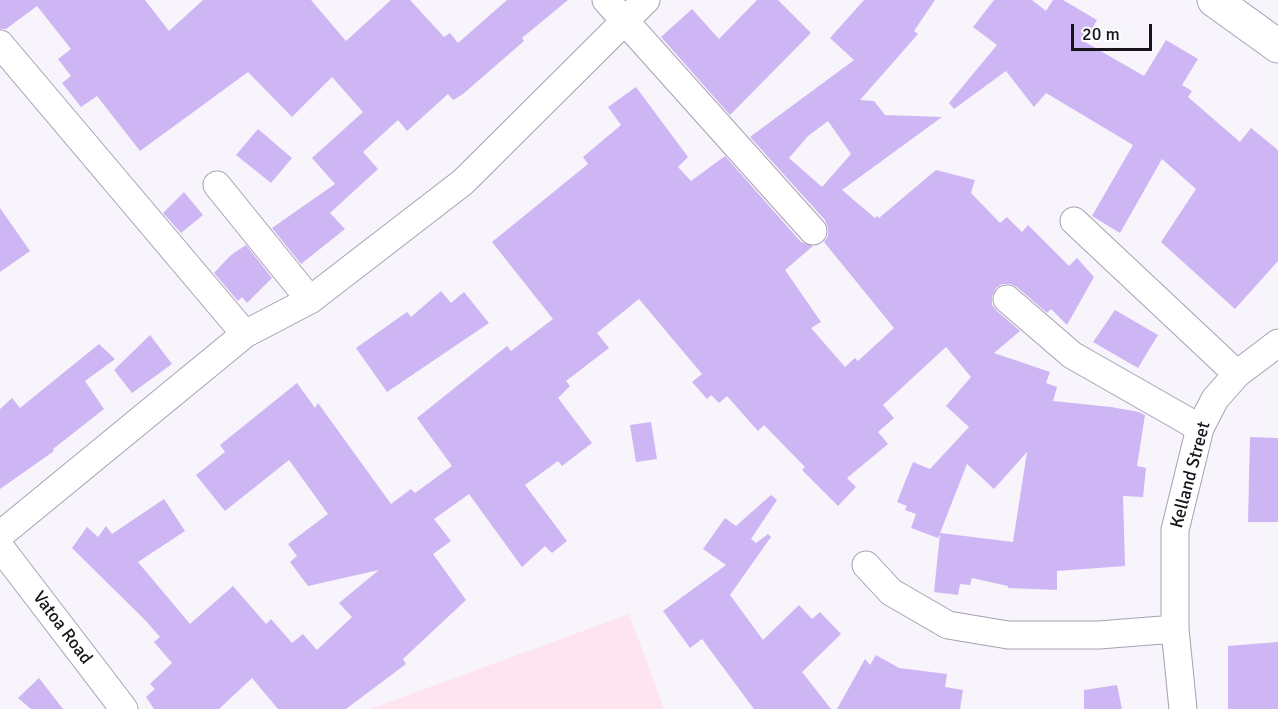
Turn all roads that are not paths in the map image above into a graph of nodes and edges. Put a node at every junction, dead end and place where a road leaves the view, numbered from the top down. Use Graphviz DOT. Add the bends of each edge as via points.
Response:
graph roads {
  1 [pos="606,0"];
  2 [pos="646,0"];
  3 [pos="1214,0"];
  4 [pos="625,22"];
  5 [pos="0,44"];
  6 [pos="1278,46"];
  7 [pos="217,185"];
  8 [pos="1074,221"];
  9 [pos="813,231"];
  10 [pos="1007,299"];
  11 [pos="310,300"];
  12 [pos="245,334"];
  13 [pos="1278,343"];
  14 [pos="1237,374"];
  15 [pos="1200,428"];
  16 [pos="0,535"];
  17 [pos="0,547"];
  18 [pos="866,565"];
  19 [pos="1174,629"];
  20 [pos="124,709"];
  21 [pos="1183,709"];
  1 -- 4 [label="street"];
  2 -- 4 [label="street"];
  3 -- 6 [label="street"];
  4 -- 9 [label="street"];
  4 -- 11 [label="street" via="463,182"];
  5 -- 12 [label="street"];
  7 -- 11 [label="street"];
  8 -- 14 [label="street"];
  10 -- 15 [label="street" via="1072,355"];
  11 -- 12 [label="street"];
  12 -- 16 [label="street"];
  13 -- 14 [label="street, Kelland Street"];
  14 -- 15 [label="street, Kelland Street" via="1215,399"];
  15 -- 19 [label="street, Kelland Street" via="1175,530"];
  17 -- 20 [label="street, Vatoa Road"];
  18 -- 19 [label="street" via="891,592 948,625 1008,635 1099,635"];
  19 -- 21 [label="street, Kelland Street"];
}
